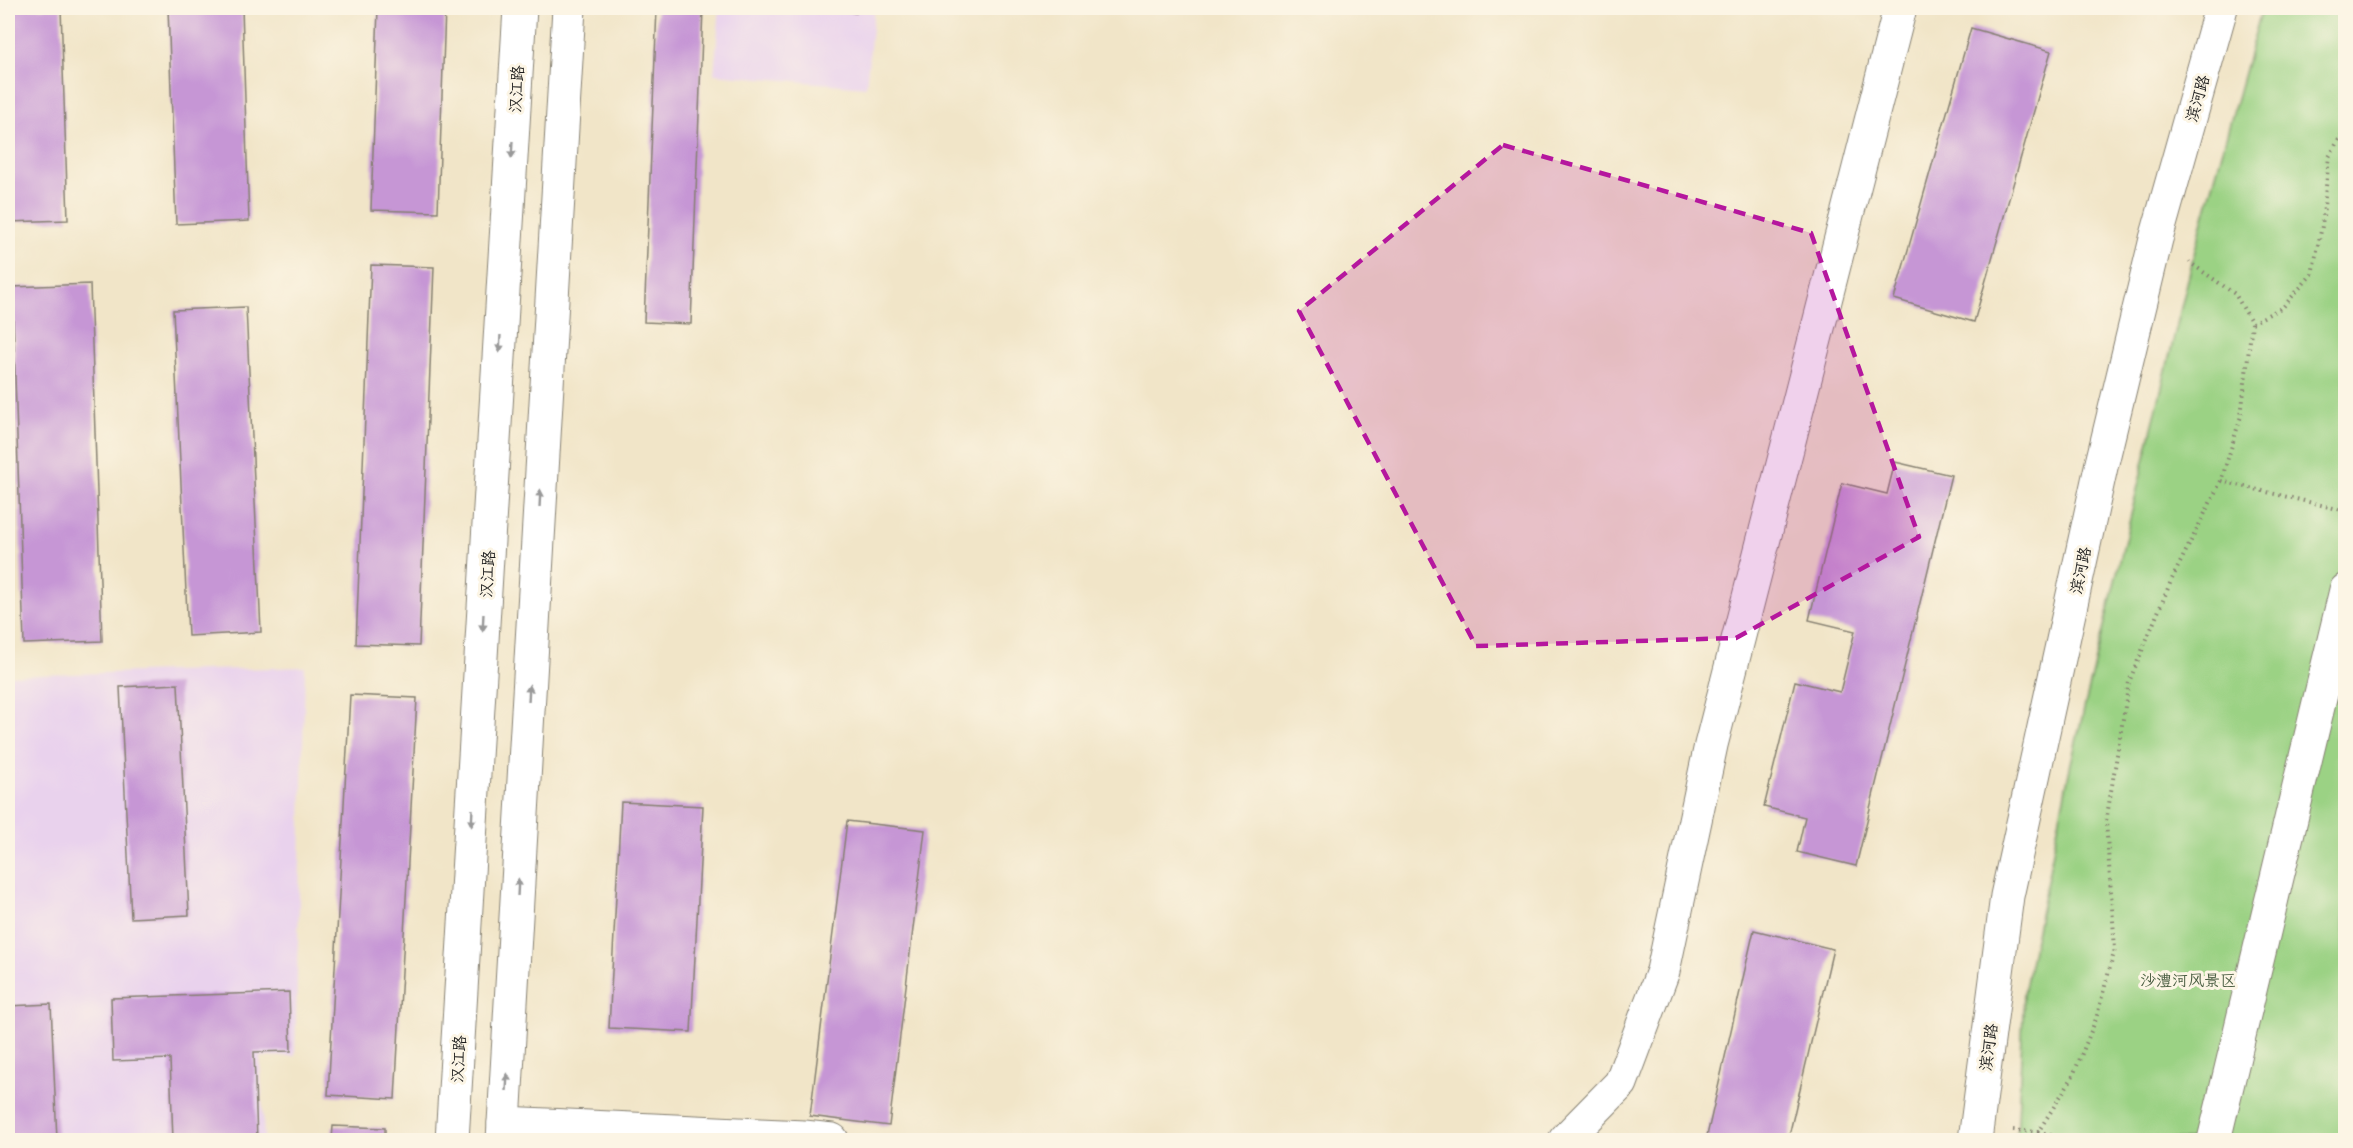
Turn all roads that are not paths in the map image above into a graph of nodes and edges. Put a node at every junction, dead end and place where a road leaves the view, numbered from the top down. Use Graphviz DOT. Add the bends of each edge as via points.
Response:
graph roads {
  1 [pos="520,8"];
  2 [pos="568,8"];
  3 [pos="1900,8"];
  4 [pos="2221,8"];
  5 [pos="2346,591"];
  6 [pos="504,1132"];
  7 [pos="1975,1134"];
  8 [pos="452,1140"];
  9 [pos="832,1140"];
  10 [pos="1564,1140"];
  11 [pos="2214,1140"];
  1 -- 8 [label="street, 汉江路, one-way"];
  6 -- 2 [label="street, one-way"];
  3 -- 10 [label="street" via="1711,745 1663,970 1621,1083"];
  4 -- 7 [label="street, 滨河路" via="2156,239 2101,467 2007,896"];
  5 -- 11 [label="street"];
  6 -- 9 [label="street"];
}
